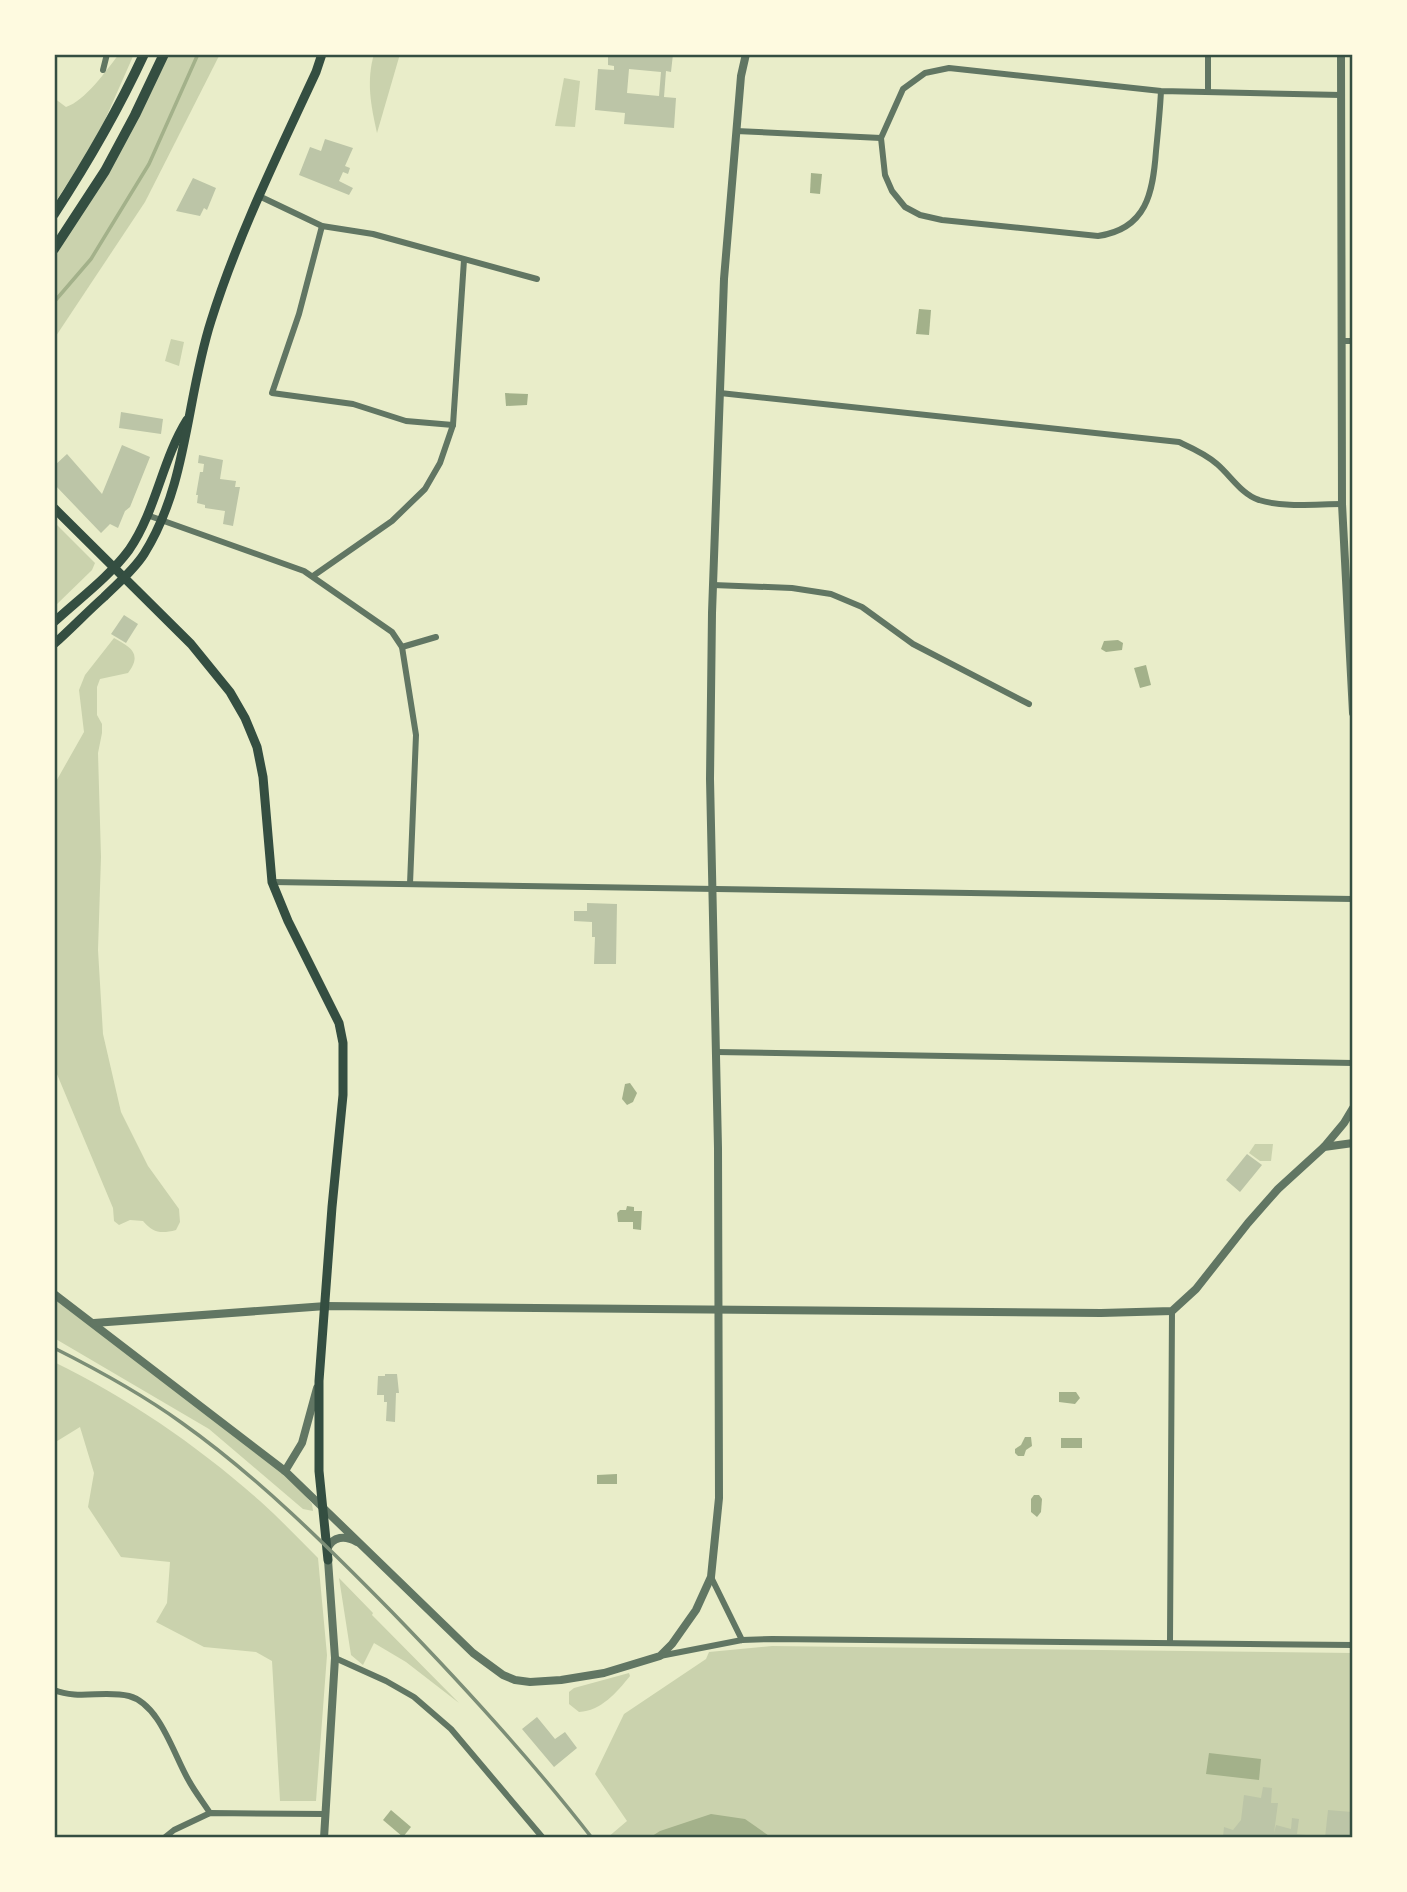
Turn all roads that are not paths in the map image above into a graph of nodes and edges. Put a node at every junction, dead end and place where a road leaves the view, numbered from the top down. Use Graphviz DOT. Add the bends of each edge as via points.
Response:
graph roads {
  1 [pos="107,54"];
  2 [pos="144,54"];
  3 [pos="164,54"];
  4 [pos="322,54"];
  5 [pos="747,54"];
  6 [pos="1208,54"];
  7 [pos="1341,54"];
  8 [pos="103,70"];
  9 [pos="1161,90"];
  10 [pos="1208,91"];
  11 [pos="1341,95"];
  12 [pos="736,131"];
  13 [pos="881,138"];
  14 [pos="259,196"];
  15 [pos="54,214"];
  16 [pos="322,226"];
  17 [pos="54,248"];
  18 [pos="464,260"];
  19 [pos="537,279"];
  20 [pos="1341,341"];
  21 [pos="1353,341"];
  22 [pos="720,393"];
  23 [pos="188,419"];
  24 [pos="453,425"];
  25 [pos="1342,504"];
  26 [pos="54,508"];
  27 [pos="147,515"];
  28 [pos="162,520"];
  29 [pos="113,569"];
  30 [pos="313,576"];
  31 [pos="124,579"];
  32 [pos="713,585"];
  33 [pos="54,622"];
  34 [pos="436,637"];
  35 [pos="54,644"];
  36 [pos="402,647"];
  37 [pos="1028,704"];
  38 [pos="1353,713"];
  39 [pos="272,882"];
  40 [pos="410,884"];
  41 [pos="712,888"];
  42 [pos="1353,900"];
  43 [pos="716,1052"];
  44 [pos="1353,1063"];
  45 [pos="1353,1108"];
  46 [pos="1353,1143"];
  47 [pos="1324,1147"];
  48 [pos="54,1294"];
  49 [pos="326,1306"];
  50 [pos="719,1310"];
  51 [pos="1172,1311"];
  52 [pos="94,1323"];
  53 [pos="319,1381"];
  54 [pos="285,1471"];
  55 [pos="322,1507"];
  56 [pos="366,1548"];
  57 [pos="328,1555"];
  58 [pos="710,1577"];
  59 [pos="743,1640"];
  60 [pos="1170,1643"];
  61 [pos="1353,1645"];
  62 [pos="660,1656"];
  63 [pos="335,1658"];
  64 [pos="54,1690"];
  65 [pos="210,1813"];
  66 [pos="326,1814"];
  67 [pos="164,1838"];
  68 [pos="324,1838"];
  69 [pos="543,1838"];
  1 -- 8 [label="street"];
  2 -- 15 [label="main road" via="89,162"];
  3 -- 17 [label="main road" via="104,171"];
  4 -- 14 [label="main road"];
  5 -- 12 [label="street"];
  6 -- 10 [label="street"];
  7 -- 11 [label="street"];
  9 -- 10 [label="street"];
  9 -- 13 [label="street" via="949,68 925,73 903,89"];
  9 -- 13 [label="street" via="1152,191 1128,225 1097,236 919,215 892,191 885,175"];
  10 -- 11 [label="street"];
  11 -- 20 [label="street"];
  12 -- 13 [label="street"];
  12 -- 22 [label="street"];
  14 -- 16 [label="street"];
  14 -- 23 [label="main road" via="211,321"];
  16 -- 18 [label="street" via="373,234"];
  16 -- 24 [label="street" via="272,394 353,404 397,419"];
  18 -- 19 [label="street"];
  18 -- 24 [label="street"];
  20 -- 21 [label="street"];
  20 -- 25 [label="street"];
  22 -- 25 [label="street" via="1179,442 1216,462 1257,500"];
  22 -- 32 [label="street"];
  23 -- 27 [label="main road"];
  23 -- 28 [label="main road" via="180,467"];
  24 -- 30 [label="street" via="425,489 392,521"];
  25 -- 38 [label="street"];
  26 -- 29 [label="main road"];
  27 -- 28 [label="street"];
  27 -- 29 [label="main road"];
  28 -- 30 [label="street"];
  28 -- 31 [label="main road" via="143,556"];
  29 -- 31 [label="main road"];
  29 -- 33 [label="main road"];
  30 -- 36 [label="street" via="386,625"];
  31 -- 35 [label="main road"];
  31 -- 39 [label="main road" via="191,644 245,718 263,777"];
  32 -- 37 [label="street" via="792,587 831,594 862,607 913,644"];
  32 -- 41 [label="street"];
  34 -- 36 [label="street"];
  36 -- 40 [label="street" via="416,735"];
  39 -- 40 [label="street"];
  39 -- 49 [label="main road" via="339,1023 344,1043"];
  40 -- 41 [label="street"];
  41 -- 42 [label="street"];
  41 -- 43 [label="street"];
  43 -- 44 [label="street"];
  43 -- 50 [label="street"];
  45 -- 47 [label="street"];
  46 -- 47 [label="street"];
  47 -- 51 [label="street" via="1278,1189 1196,1289"];
  48 -- 52 [label="street"];
  49 -- 50 [label="street"];
  49 -- 52 [label="street"];
  49 -- 53 [label="main road"];
  50 -- 51 [label="street"];
  50 -- 58 [label="street" via="719,1498"];
  51 -- 60 [label="street"];
  52 -- 54 [label="street"];
  53 -- 54 [label="street" via="302,1443"];
  53 -- 55 [label="main road"];
  54 -- 55 [label="street"];
  55 -- 56 [label="street"];
  55 -- 57 [label="main road"];
  56 -- 57 [label="street" via="343,1537 333,1541"];
  56 -- 62 [label="street" via="473,1653 515,1680 561,1680 604,1673"];
  57 -- 63 [label="street"];
  58 -- 59 [label="street"];
  58 -- 62 [label="street" via="696,1610"];
  59 -- 60 [label="street"];
  59 -- 62 [label="street"];
  60 -- 61 [label="street"];
  63 -- 66 [label="street"];
  63 -- 69 [label="street" via="414,1697 451,1728"];
  64 -- 65 [label="street" via="77,1695 117,1693 144,1702"];
  65 -- 66 [label="street"];
  65 -- 67 [label="street"];
  66 -- 68 [label="street"];
}
